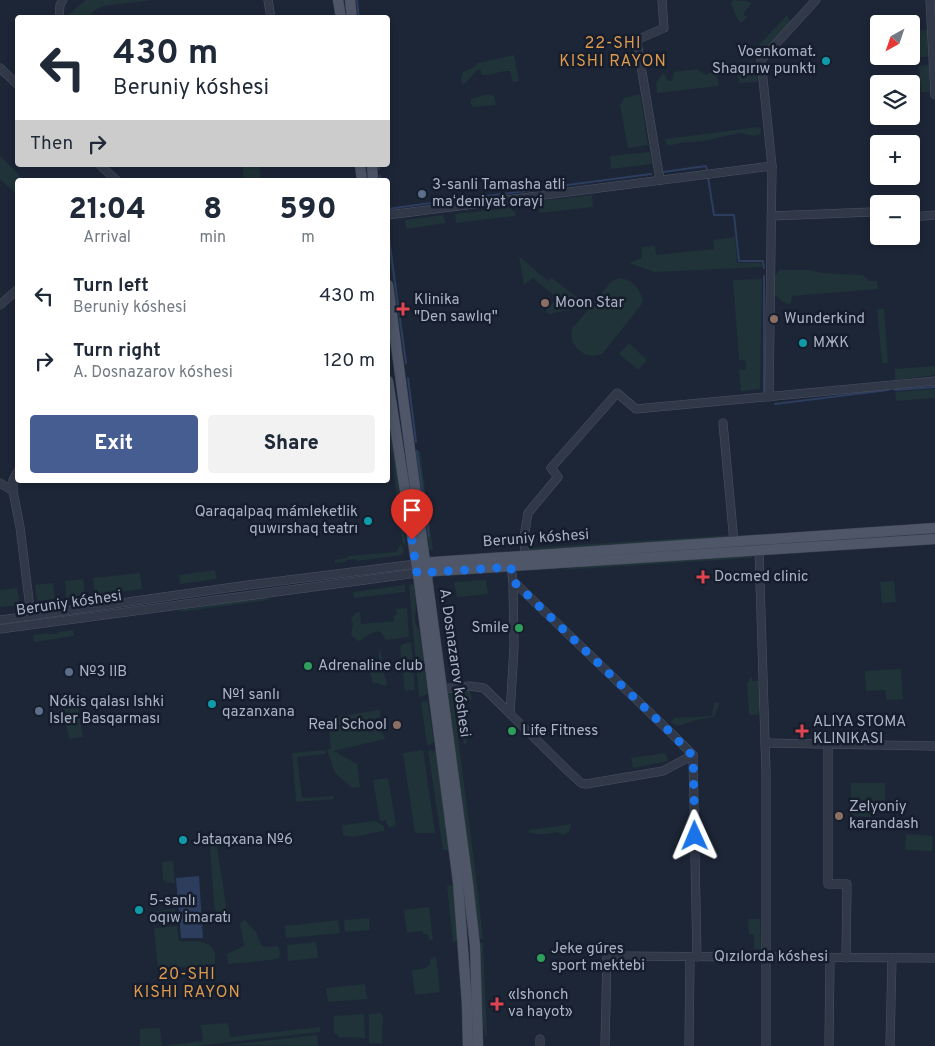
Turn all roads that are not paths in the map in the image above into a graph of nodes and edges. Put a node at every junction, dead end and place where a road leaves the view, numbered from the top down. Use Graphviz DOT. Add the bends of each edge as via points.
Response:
graph roads {
  1 [pos="63,0"];
  2 [pos="268,0"];
  3 [pos="338,0"];
  4 [pos="350,0"];
  5 [pos="662,0"];
  6 [pos="816,0"];
  7 [pos="930,0"];
  8 [pos="59,15"];
  9 [pos="270,15"];
  10 [pos="340,15"];
  11 [pos="352,15"];
  12 [pos="0,68"];
  13 [pos="15,82"];
  14 [pos="935,95"];
  15 [pos="772,166"];
  16 [pos="102,167"];
  17 [pos="114,178"];
  18 [pos="660,180"];
  19 [pos="870,212"];
  20 [pos="390,215"];
  21 [pos="935,215"];
  22 [pos="771,216"];
  23 [pos="920,216"];
  24 [pos="15,292"];
  25 [pos="390,302"];
  26 [pos="0,305"];
  27 [pos="935,380"];
  28 [pos="390,392"];
  29 [pos="769,397"];
  30 [pos="723,423"];
  31 [pos="15,476"];
  32 [pos="0,482"];
  33 [pos="13,491"];
  34 [pos="935,528"];
  35 [pos="935,539"];
  36 [pos="734,542"];
  37 [pos="418,547"];
  38 [pos="697,549"];
  39 [pos="759,550"];
  40 [pos="525,555"];
  41 [pos="399,566"];
  42 [pos="439,566"];
  43 [pos="511,567"];
  44 [pos="421,568"];
  45 [pos="400,575"];
  46 [pos="513,581"];
  47 [pos="424,585"];
  48 [pos="142,605"];
  49 [pos="31,616"];
  50 [pos="0,620"];
  51 [pos="0,629"];
  52 [pos="442,689"];
  53 [pos="510,714"];
  54 [pos="765,743"];
  55 [pos="828,744"];
  56 [pos="935,746"];
  57 [pos="693,756"];
  58 [pos="694,957"];
  59 [pos="766,957"];
  60 [pos="830,958"];
  61 [pos="846,958"];
  62 [pos="892,958"];
  63 [pos="935,958"];
  64 [pos="468,1046"];
  65 [pos="478,1046"];
  66 [pos="606,1046"];
  67 [pos="689,1046"];
  68 [pos="766,1046"];
  69 [pos="829,1046"];
  70 [pos="890,1046"];
  1 -- 8 [label="street"];
  2 -- 9 [label="street"];
  3 -- 10 [label="main road"];
  4 -- 11 [label="main road"];
  5 -- 18 [label="street" via="664,28 637,42"];
  6 -- 15 [label="street" via="761,60"];
  7 -- 14 [label="street"];
  12 -- 13 [label="street"];
  15 -- 18 [label="street"];
  15 -- 22 [label="street"];
  16 -- 17 [label="street"];
  18 -- 20 [label="street"];
  19 -- 22 [label="street"];
  21 -- 23 [label="street"];
  22 -- 29 [label="street"];
  24 -- 26 [label="street"];
  25 -- 37 [label="main road, A. Dosnazarov kóshesi"];
  27 -- 29 [label="street"];
  28 -- 37 [label="main road, A. Dosnazarov kóshesi"];
  29 -- 40 [label="street" via="636,409 617,392 551,468 558,477 528,512"];
  30 -- 36 [label="street"];
  31 -- 33 [label="street"];
  32 -- 33 [label="street"];
  33 -- 49 [label="street"];
  34 -- 36 [label="main road, Beruniy kóshesi"];
  35 -- 39 [label="main road, Beruniy kóshesi"];
  36 -- 38 [label="main road, Beruniy kóshesi"];
  37 -- 44 [label="main road, A. Dosnazarov kóshesi"];
  38 -- 39 [label="main road, Beruniy kóshesi"];
  38 -- 40 [label="main road, Beruniy kóshesi"];
  38 -- 43 [label="main road, Beruniy kóshesi"];
  39 -- 54 [label="street"];
  40 -- 42 [label="main road, Beruniy kóshesi"];
  41 -- 44 [label="street, Beruniy kóshesi"];
  41 -- 45 [label="street" via="402,570"];
  41 -- 48 [label="street, Beruniy kóshesi" via="248,585"];
  42 -- 43 [label="main road, Beruniy kóshesi"];
  42 -- 44 [label="main road, Beruniy kóshesi"];
  43 -- 46 [label="street"];
  44 -- 45 [label="street, Beruniy kóshesi"];
  44 -- 47 [label="main road, A. Dosnazarov kóshesi"];
  45 -- 48 [label="street, Beruniy kóshesi"];
  46 -- 53 [label="street"];
  46 -- 57 [label="street"];
  47 -- 52 [label="main road, A. Dosnazarov kóshesi"];
  47 -- 64 [label="main road, A. Dosnazarov kóshesi" via="458,882 468,1004"];
  48 -- 49 [label="street, Beruniy kóshesi"];
  48 -- 51 [label="street, Beruniy kóshesi"];
  49 -- 50 [label="street, Beruniy kóshesi"];
  52 -- 53 [label="street" via="484,688"];
  52 -- 65 [label="main road, A. Dosnazarov kóshesi" via="475,946"];
  53 -- 57 [label="street" via="581,783 663,771"];
  54 -- 55 [label="street"];
  54 -- 59 [label="street"];
  55 -- 56 [label="street"];
  55 -- 61 [label="street" via="828,884 847,884"];
  57 -- 58 [label="street"];
  58 -- 59 [label="street, Qızılorda kóshesi"];
  58 -- 66 [label="street, Qızılorda kóshesi" via="607,956"];
  58 -- 67 [label="street"];
  59 -- 60 [label="street, Qızılorda kóshesi"];
  59 -- 68 [label="street"];
  60 -- 61 [label="street, Qızılorda kóshesi"];
  60 -- 69 [label="street"];
  61 -- 62 [label="street, Qızılorda kóshesi"];
  62 -- 63 [label="street, Qızılorda kóshesi"];
  62 -- 70 [label="street"];
}
